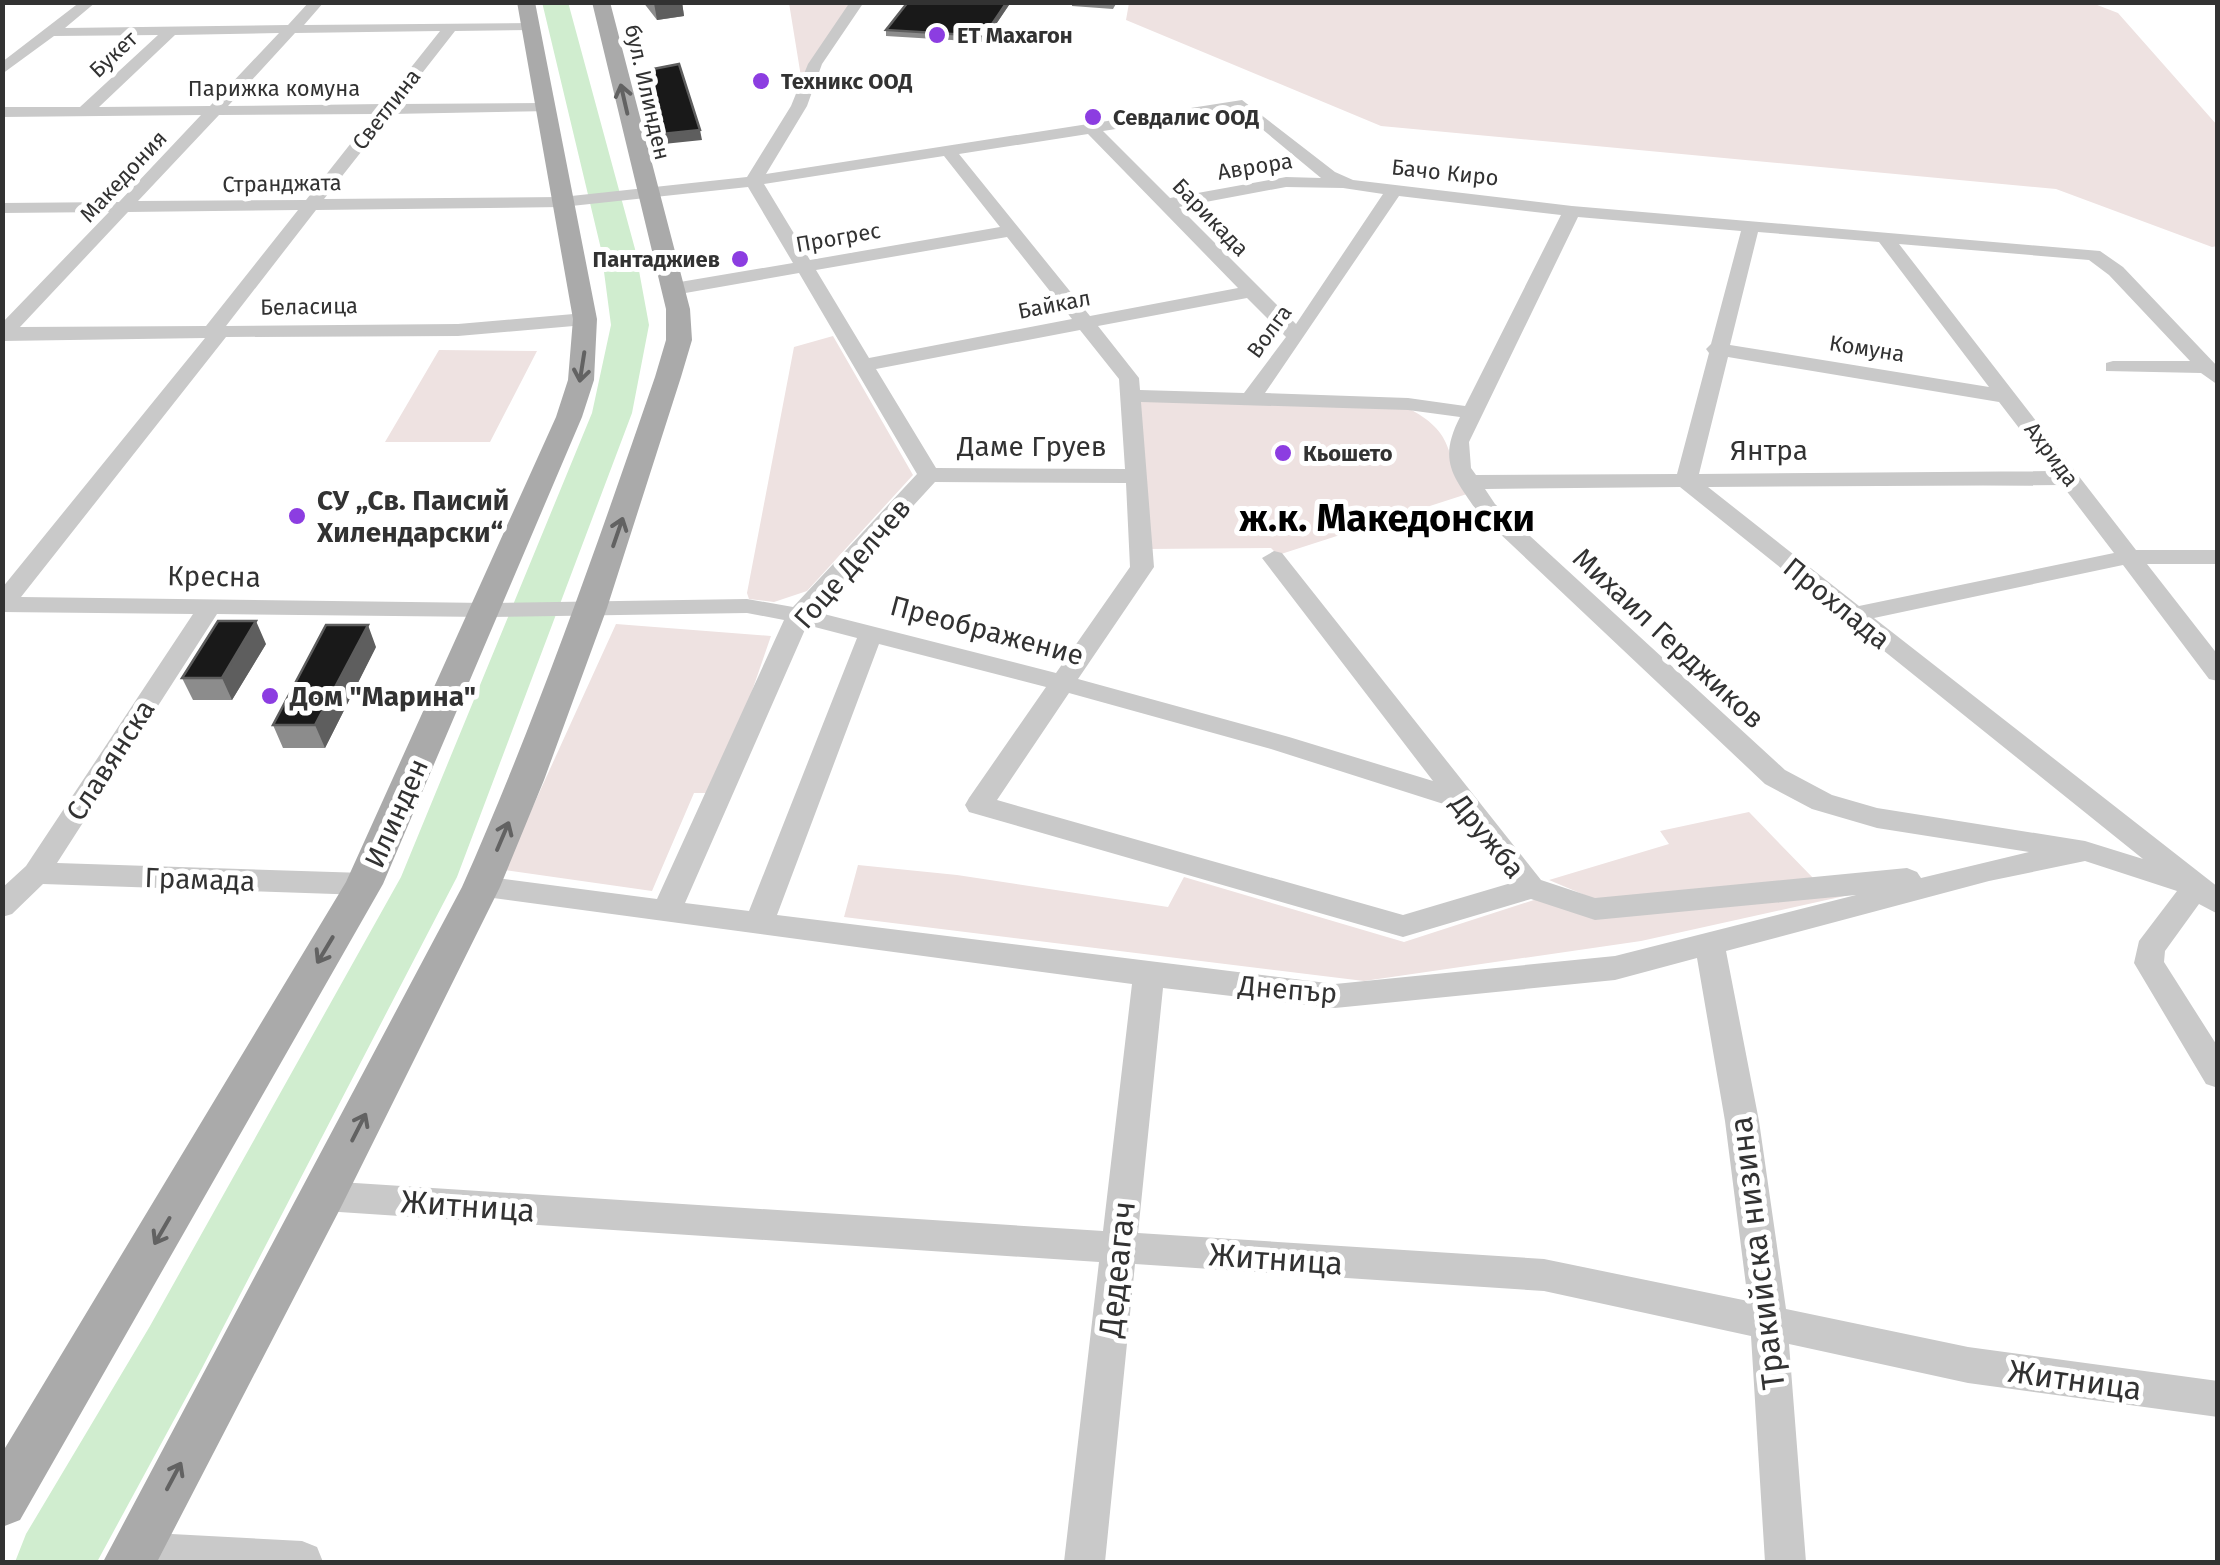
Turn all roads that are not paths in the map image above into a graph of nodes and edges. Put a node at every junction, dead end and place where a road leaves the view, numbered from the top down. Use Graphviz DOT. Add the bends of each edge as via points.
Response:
graph roads {
  1 [pos="89,2"];
  2 [pos="317,2"];
  3 [pos="526,2"];
  4 [pos="601,2"];
  5 [pos="856,2"];
  6 [pos="531,26"];
  7 [pos="451,27"];
  8 [pos="292,29"];
  9 [pos="172,30"];
  10 [pos="51,32"];
  11 [pos="2,70"];
  12 [pos="546,108"];
  13 [pos="215,110"];
  14 [pos="386,110"];
  15 [pos="2,112"];
  16 [pos="85,112"];
  17 [pos="1092,128"];
  18 [pos="948,152"];
  19 [pos="753,180"];
  20 [pos="1350,185"];
  21 [pos="1394,192"];
  22 [pos="631,195"];
  23 [pos="592,199"];
  24 [pos="562,202"];
  25 [pos="1168,204"];
  26 [pos="311,205"];
  27 [pos="126,206"];
  28 [pos="2,208"];
  29 [pos="1572,211"];
  30 [pos="1751,226"];
  31 [pos="1010,230"];
  32 [pos="1884,237"];
  33 [pos="805,266"];
  34 [pos="674,289"];
  35 [pos="1252,291"];
  36 [pos="586,319"];
  37 [pos="1085,323"];
  38 [pos="215,332"];
  39 [pos="3,334"];
  40 [pos="1297,337"];
  41 [pos="1716,349"];
  42 [pos="864,366"];
  43 [pos="2113,367"];
  44 [pos="2212,373"];
  45 [pos="1131,396"];
  46 [pos="2009,397"];
  47 [pos="1250,399"];
  48 [pos="1472,413"];
  49 [pos="930,475"];
  50 [pos="1134,476"];
  51 [pos="2071,478"];
  52 [pos="1686,481"];
  53 [pos="1468,482"];
  54 [pos="2218,557"];
  55 [pos="1274,558"];
  56 [pos="2130,558"];
  57 [pos="3,604"];
  58 [pos="210,606"];
  59 [pos="577,608"];
  60 [pos="500,609"];
  61 [pos="799,615"];
  62 [pos="1850,615"];
  63 [pos="871,634"];
  64 [pos="2218,673"];
  65 [pos="1062,682"];
  66 [pos="1458,800"];
  67 [pos="2086,851"];
  68 [pos="1988,871"];
  69 [pos="21,881"];
  70 [pos="364,884"];
  71 [pos="481,887"];
  72 [pos="1531,888"];
  73 [pos="2207,894"];
  74 [pos="2,906"];
  75 [pos="666,913"];
  76 [pos="759,924"];
  77 [pos="1710,945"];
  78 [pos="1149,975"];
  79 [pos="2218,1076"];
  80 [pos="324,1196"];
  81 [pos="1119,1249"];
  82 [pos="1769,1321"];
  83 [pos="2218,1399"];
  84 [pos="16,1456"];
  85 [pos="2,1502"];
  86 [pos="132,1557"];
  87 [pos="302,1562"];
  88 [pos="1084,1562"];
  89 [pos="1785,1562"];
  1 -- 10 [label="street"];
  2 -- 8 [label="street, Македония"];
  3 -- 6 [label="main road, Илинден"];
  22 -- 4 [label="main road, бул. Илинден, one-way"];
  5 -- 19 [label="street"];
  6 -- 7 [label="street"];
  6 -- 12 [label="main road, Илинден"];
  7 -- 8 [label="street"];
  7 -- 14 [label="street, Светлина"];
  8 -- 9 [label="street"];
  8 -- 13 [label="street, Македония"];
  9 -- 10 [label="street"];
  9 -- 16 [label="street, Букет"];
  10 -- 11 [label="street"];
  12 -- 14 [label="street, Парижка комуна"];
  12 -- 24 [label="main road, Илинден"];
  13 -- 14 [label="street, Парижка комуна"];
  13 -- 16 [label="street, Парижка комуна"];
  13 -- 27 [label="street, Македония"];
  14 -- 26 [label="street, Светлина"];
  15 -- 16 [label="street, Парижка комуна"];
  17 -- 18 [label="street, Бачо Киро"];
  17 -- 20 [label="street, Бачо Киро" via="1242,105 1329,176"];
  17 -- 25 [label="street, Барикада"];
  18 -- 19 [label="street, Бачо Киро"];
  18 -- 31 [label="street"];
  19 -- 22 [label="street, Бачо Киро"];
  19 -- 33 [label="street, Гоце Делчев"];
  20 -- 21 [label="street, Бачо Киро"];
  20 -- 25 [label="street, Аврора" via="1286,182"];
  21 -- 29 [label="street, Бачо Киро"];
  21 -- 40 [label="street, Волга"];
  22 -- 23 [label="street, Бачо Киро"];
  22 -- 34 [label="main road"];
  23 -- 24 [label="street, Странджата"];
  24 -- 26 [label="street, Странджата"];
  24 -- 36 [label="main road, Илинден"];
  25 -- 35 [label="street, Барикада"];
  26 -- 27 [label="street, Странджата"];
  26 -- 38 [label="street, Светлина"];
  27 -- 28 [label="street, Странджата"];
  27 -- 39 [label="street, Македония"];
  29 -- 30 [label="street, Бачо Киро"];
  29 -- 48 [label="street"];
  30 -- 32 [label="street, Бачо Киро"];
  30 -- 41 [label="street"];
  31 -- 33 [label="street, Прогрес"];
  31 -- 37 [label="street"];
  32 -- 44 [label="street, Бачо Киро" via="2094,255"];
  32 -- 46 [label="street, Ахрида"];
  33 -- 34 [label="street, Прогрес"];
  33 -- 42 [label="street, Гоце Делчев"];
  59 -- 34 [label="main road, one-way" via="679,340"];
  35 -- 37 [label="street, Байкал"];
  35 -- 40 [label="street, Барикада"];
  36 -- 38 [label="street, Беласица" via="458,330"];
  36 -- 60 [label="main road, Илинден, one-way" via="570,417"];
  37 -- 42 [label="street, Байкал"];
  37 -- 45 [label="street" via="1129,378"];
  38 -- 39 [label="street, Беласица"];
  38 -- 57 [label="street, Светлина"];
  40 -- 47 [label="street, Волга"];
  41 -- 46 [label="street, Комуна"];
  41 -- 52 [label="street"];
  42 -- 49 [label="street, Гоце Делчев"];
  43 -- 44 [label="street"];
  45 -- 47 [label="street, Волга"];
  45 -- 50 [label="street"];
  46 -- 51 [label="street, Ахрида"];
  47 -- 48 [label="street"];
  48 -- 53 [label="street" via="1458,442"];
  49 -- 50 [label="street, Даме Груев"];
  49 -- 61 [label="street, Гоце Делчев"];
  50 -- 65 [label="street" via="1142,567"];
  51 -- 52 [label="street, Янтра"];
  51 -- 56 [label="street, Ахрида"];
  52 -- 53 [label="street, Янтра"];
  52 -- 62 [label="street, Прохлада"];
  53 -- 67 [label="street, Михаил Герджиков" via="1487,509 1775,778 1822,802 1877,818"];
  54 -- 56 [label="street"];
  55 -- 66 [label="street, Дружба"];
  56 -- 62 [label="street"];
  56 -- 64 [label="street, Ахрида"];
  57 -- 58 [label="street, Кресна"];
  58 -- 60 [label="street, Кресна"];
  58 -- 69 [label="street, Славянска"];
  59 -- 60 [label="street, Преображение"];
  59 -- 61 [label="street, Преображение" via="726,605"];
  71 -- 59 [label="main road, one-way" via="527,780"];
  60 -- 70 [label="main road, Илинден"];
  61 -- 63 [label="street, Преображение"];
  61 -- 75 [label="street, Гоце Делчев"];
  62 -- 73 [label="street, Прохлада"];
  63 -- 65 [label="street, Преображение"];
  63 -- 76 [label="street"];
  65 -- 66 [label="street, Преображение"];
  65 -- 72 [label="street" via="979,804 1402,926"];
  66 -- 72 [label="street, Дружба"];
  67 -- 68 [label="street, Днепър"];
  67 -- 73 [label="street"];
  68 -- 72 [label="street, Дружба" via="1595,909"];
  68 -- 77 [label="street, Днепър"];
  69 -- 70 [label="street, Грамада"];
  69 -- 74 [label="street, Славянска"];
  70 -- 84 [label="main road, Илинден, one-way"];
  71 -- 75 [label="street, Днепър"];
  80 -- 71 [label="main road, one-way"];
  73 -- 79 [label="street" via="2150,949 2149,963"];
  75 -- 76 [label="street, Днепър"];
  76 -- 78 [label="street, Днепър"];
  77 -- 78 [label="street, Днепър" via="1615,968 1335,996"];
  77 -- 82 [label="street, Тракийска низина"];
  78 -- 81 [label="street, Дедеагач"];
  80 -- 81 [label="street, Житница"];
  86 -- 80 [label="main road, one-way"];
  81 -- 82 [label="street, Житница" via="1544,1276"];
  81 -- 88 [label="street, Дедеагач"];
  82 -- 83 [label="street, Житница" via="1968,1366"];
  82 -- 89 [label="street, Тракийска низина"];
  84 -- 85 [label="main road, Илинден"];
  86 -- 87 [label="street"];
}
